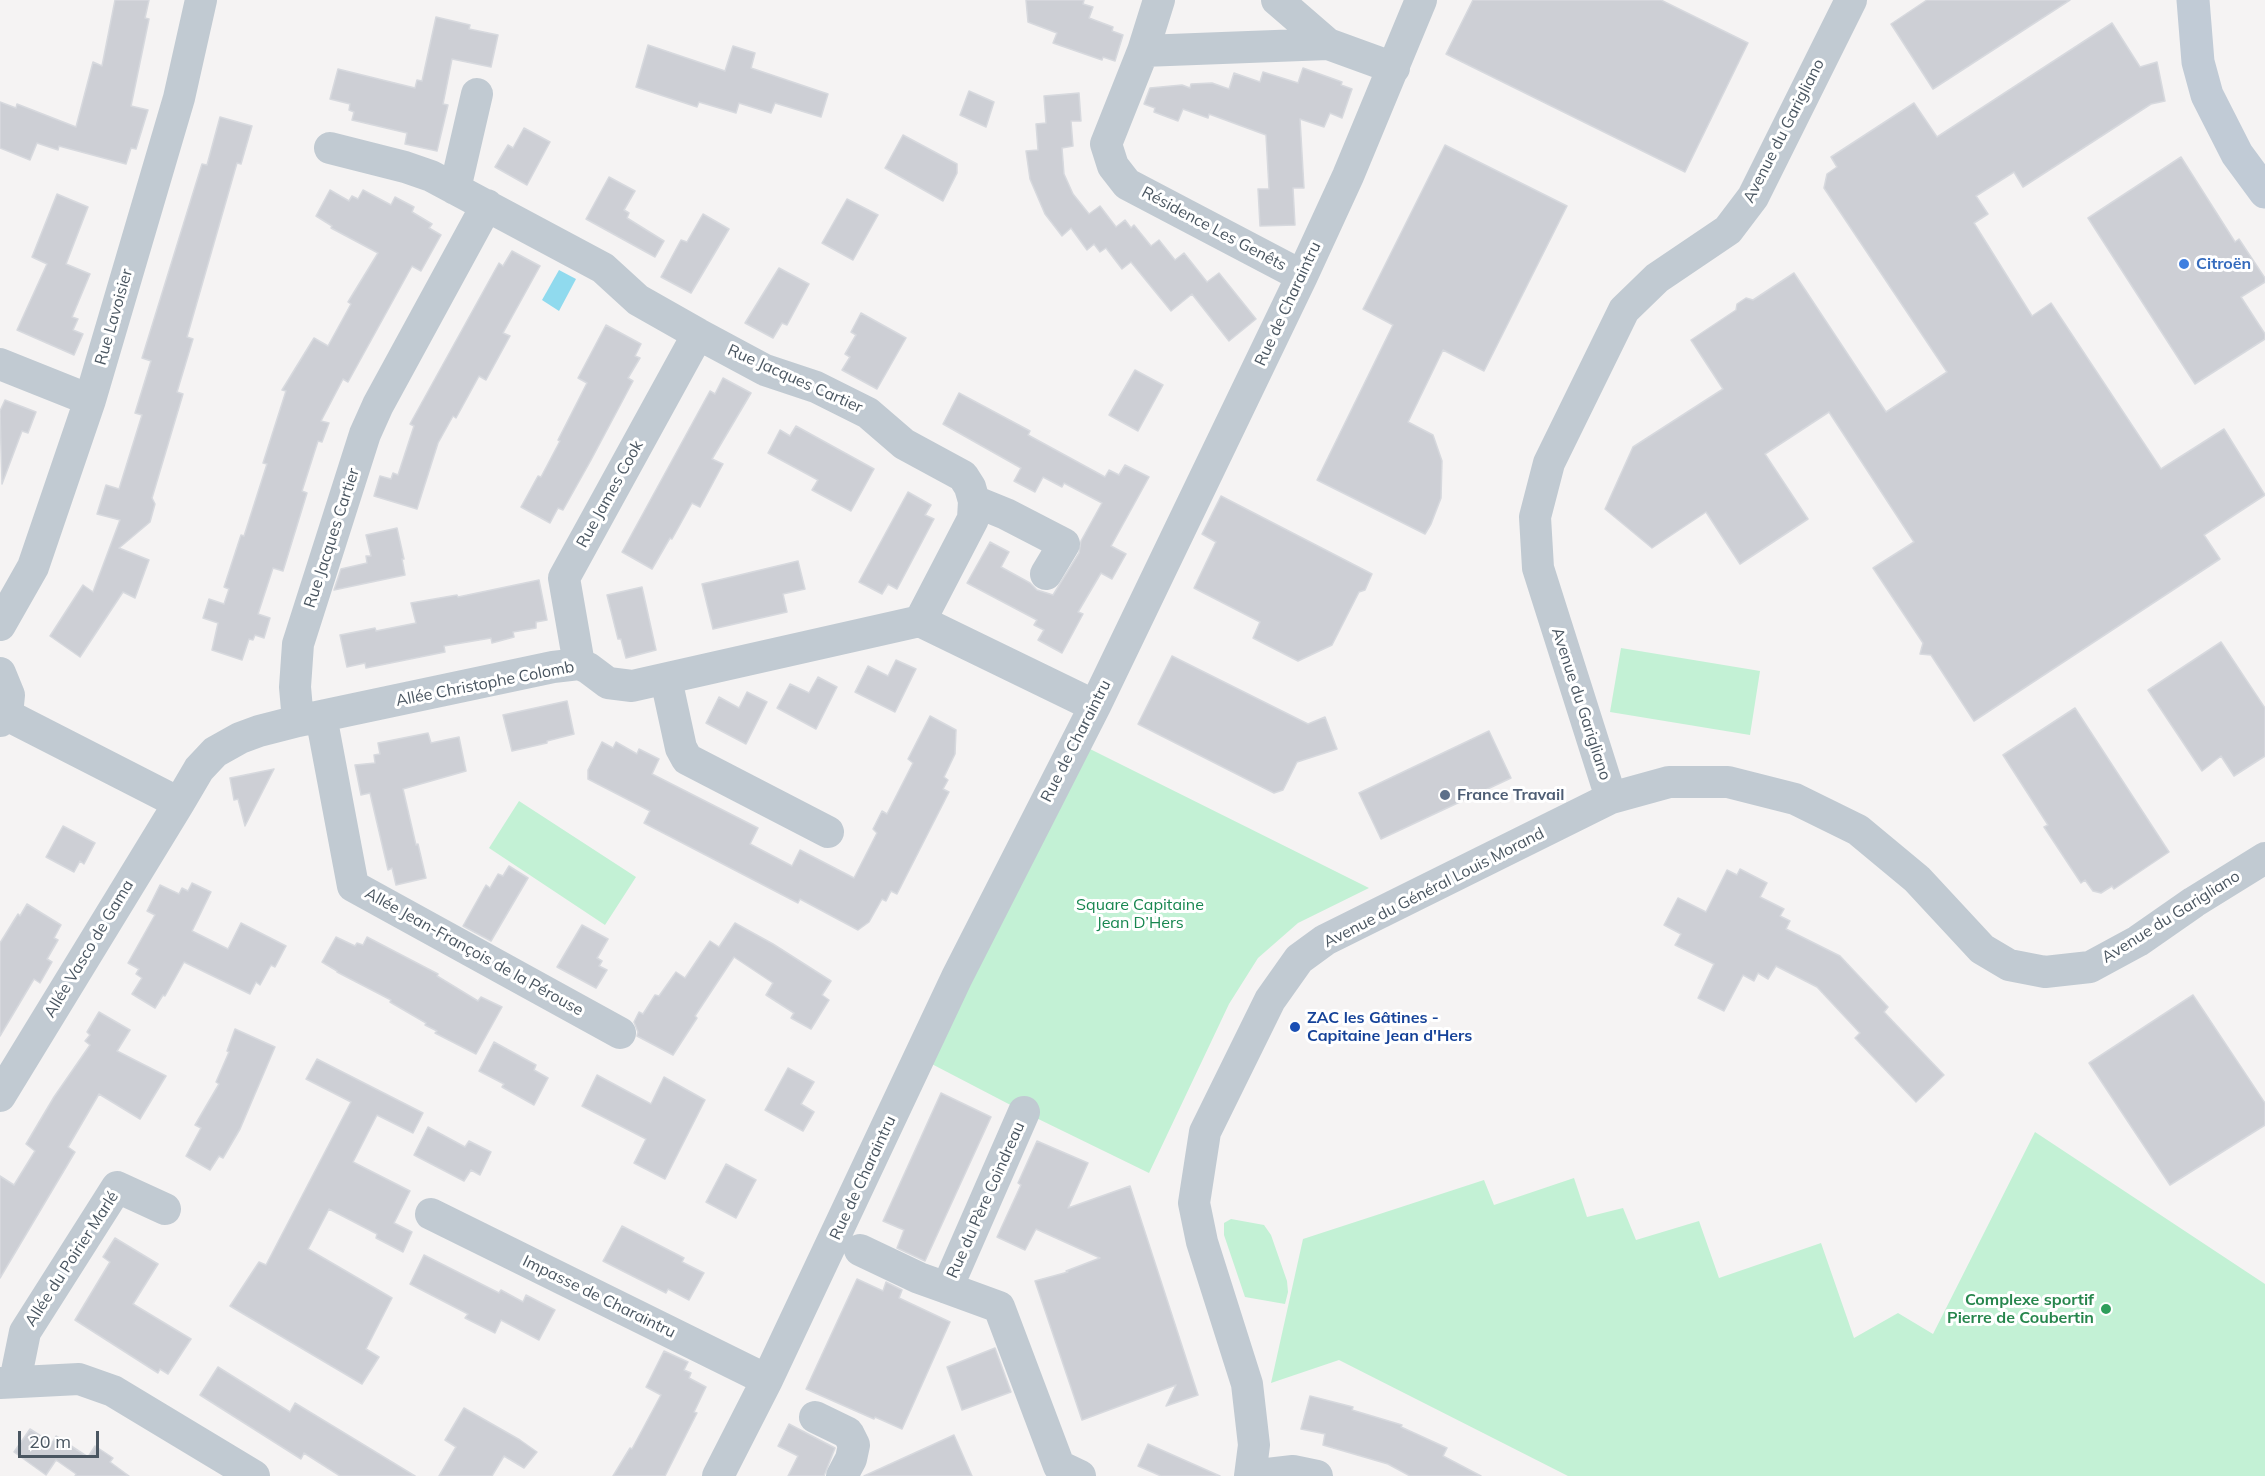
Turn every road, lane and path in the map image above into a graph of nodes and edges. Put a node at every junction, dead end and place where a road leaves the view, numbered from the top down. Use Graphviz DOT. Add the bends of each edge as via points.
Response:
graph roads {
  1 [pos="201,0"];
  2 [pos="1159,0"];
  3 [pos="1277,0"];
  4 [pos="1421,0"];
  5 [pos="1851,0"];
  6 [pos="2193,0"];
  7 [pos="1328,44"];
  8 [pos="1143,51"];
  9 [pos="1394,68"];
  10 [pos="477,94"];
  11 [pos="330,148"];
  12 [pos="455,189"];
  13 [pos="2265,192"];
  14 [pos="487,206"];
  15 [pos="1302,276"];
  16 [pos="698,334"];
  17 [pos="0,364"];
  18 [pos="90,400"];
  19 [pos="974,501"];
  20 [pos="1047,574"];
  21 [pos="920,621"];
  22 [pos="0,625"];
  23 [pos="579,664"];
  24 [pos="0,673"];
  25 [pos="666,679"];
  26 [pos="1095,706"];
  27 [pos="3,718"];
  28 [pos="309,718"];
  29 [pos="1611,798"];
  30 [pos="178,803"];
  31 [pos="828,832"];
  32 [pos="2265,858"];
  33 [pos="620,1033"];
  34 [pos="0,1096"];
  35 [pos="1024,1112"];
  36 [pos="165,1209"];
  37 [pos="431,1214"];
  38 [pos="860,1250"];
  39 [pos="947,1288"];
  40 [pos="767,1380"];
  41 [pos="8,1382"];
  42 [pos="815,1417"];
  43 [pos="1061,1473"];
  44 [pos="254,1476"];
  45 [pos="718,1476"];
  46 [pos="842,1476"];
  47 [pos="1250,1476"];
  48 [pos="1317,1476"];
  1 -- 18 [label="street, Rue Lavoisier" via="178,98"];
  2 -- 8 [label="street, Résidence Les Genêts"];
  3 -- 7 [label="street"];
  4 -- 9 [label="street, Rue de Charaintru"];
  5 -- 29 [label="street, Avenue du Garigliano" via="1753,197 1728,230 1657,278 1624,310 1549,463 1535,517 1538,568"];
  6 -- 13 [label="main road" via="2198,62 2207,95 2237,154"];
  7 -- 8 [label="street"];
  7 -- 9 [label="street"];
  8 -- 15 [label="street, Résidence Les Genêts" via="1106,144 1113,166 1127,184"];
  9 -- 15 [label="street, Rue de Charaintru"];
  10 -- 12 [label="street"];
  11 -- 12 [label="street, Rue Jacques Cartier" via="405,167"];
  12 -- 14 [label="street, Rue Jacques Cartier"];
  14 -- 16 [label="street, Rue Jacques Cartier" via="603,268 638,300"];
  14 -- 28 [label="street, Rue Jacques Cartier" via="365,434 298,644 295,687"];
  15 -- 26 [label="street, Rue de Charaintru"];
  16 -- 19 [label="street, Rue Jacques Cartier" via="765,370 816,387 868,412 904,444 963,476"];
  16 -- 23 [label="street, Rue James Cook" via="564,578"];
  17 -- 18 [label="street"];
  18 -- 22 [label="street, Rue Lavoisier" via="33,567"];
  19 -- 20 [label="street" via="1064,544"];
  19 -- 21 [label="street" via="973,519"];
  21 -- 25 [label="street, Allée Christophe Colomb"];
  21 -- 26 [label="street"];
  23 -- 25 [label="street, Allée Christophe Colomb" via="608,683 632,686"];
  23 -- 28 [label="street, Allée Christophe Colomb"];
  24 -- 27 [label="street" via="9,694"];
  25 -- 31 [label="street" via="681,748 687,759"];
  26 -- 40 [label="street, Rue de Charaintru" via="957,977"];
  27 -- 30 [label="street"];
  28 -- 30 [label="street, Allée Christophe Colomb" via="259,731 215,752"];
  28 -- 33 [label="street, Allée Jean-François de la Pérouse" via="353,886"];
  29 -- 32 [label="street, Avenue du Garigliano" via="1669,783 1728,782 1795,799 1858,830 1917,879 1982,949 2009,965 2045,972 2090,967 2138,941"];
  29 -- 47 [label="street, Avenue du Général Louis Morand" via="1325,940 1299,959 1270,1000 1205,1132 1194,1203 1202,1242 1247,1384 1254,1445"];
  30 -- 34 [label="street, Allée Vasco de Gama"];
  35 -- 39 [label="street, Rue du Père Coindreau"];
  36 -- 41 [label="street, Allée du Poirier Marlé" via="117,1187 25,1332"];
  37 -- 40 [label="street, Impasse de Charaintru"];
  38 -- 39 [label="street, Rue du Père Coindreau"];
  39 -- 43 [label="street, Rue du Père Coindreau" via="999,1307"];
  40 -- 45 [label="street, Rue de Charaintru"];
  41 -- 44 [label="street" via="79,1379 113,1391"];
  42 -- 46 [label="street" via="848,1433 854,1445"];
  47 -- 48 [label="street" via="1293,1471"];
}
